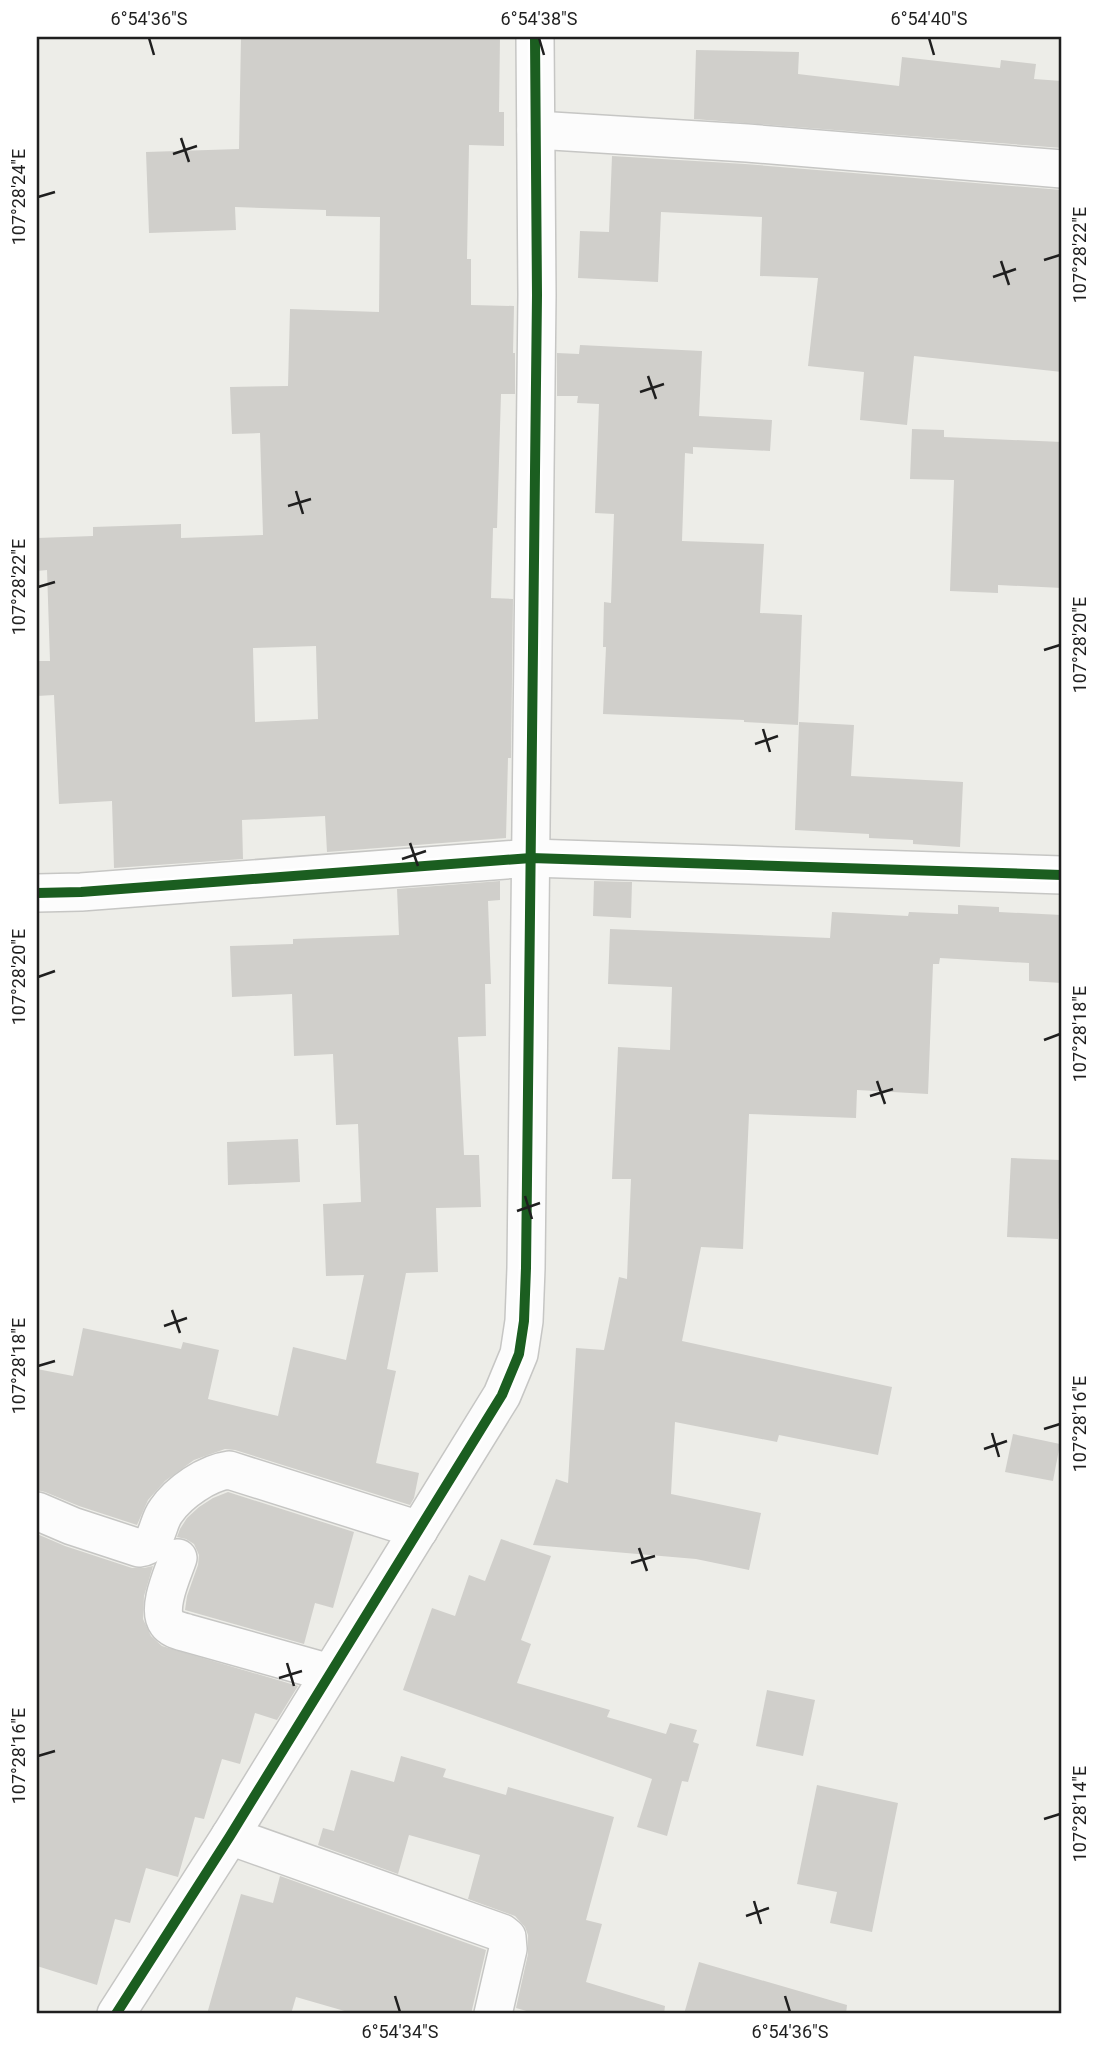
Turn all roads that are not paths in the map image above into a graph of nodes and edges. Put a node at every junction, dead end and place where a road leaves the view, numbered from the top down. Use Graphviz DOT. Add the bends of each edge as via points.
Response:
graph roads {
  1 [pos="535,37"];
  2 [pos="536,130"];
  3 [pos="1062,169"];
  4 [pos="531,858"];
  5 [pos="1062,875"];
  6 [pos="37,893"];
  7 [pos="37,1511"];
  8 [pos="419,1530"];
  9 [pos="178,1558"];
  10 [pos="330,1673"];
  11 [pos="230,1836"];
  12 [pos="116,2014"];
  13 [pos="492,2014"];
  1 -- 2 [label="street"];
  2 -- 3 [label="street"];
  2 -- 4 [label="street"];
  4 -- 5 [label="street"];
  4 -- 6 [label="street"];
  4 -- 8 [label="street" via="524,1321 519,1354 502,1395"];
  7 -- 8 [label="street" via="144,1548 153,1543 172,1503 201,1480 229,1470"];
  8 -- 10 [label="street"];
  9 -- 10 [label="street" via="164,1598 167,1625"];
  10 -- 11 [label="street"];
  11 -- 12 [label="street"];
  11 -- 13 [label="street" via="502,1933 509,1949"];
}
